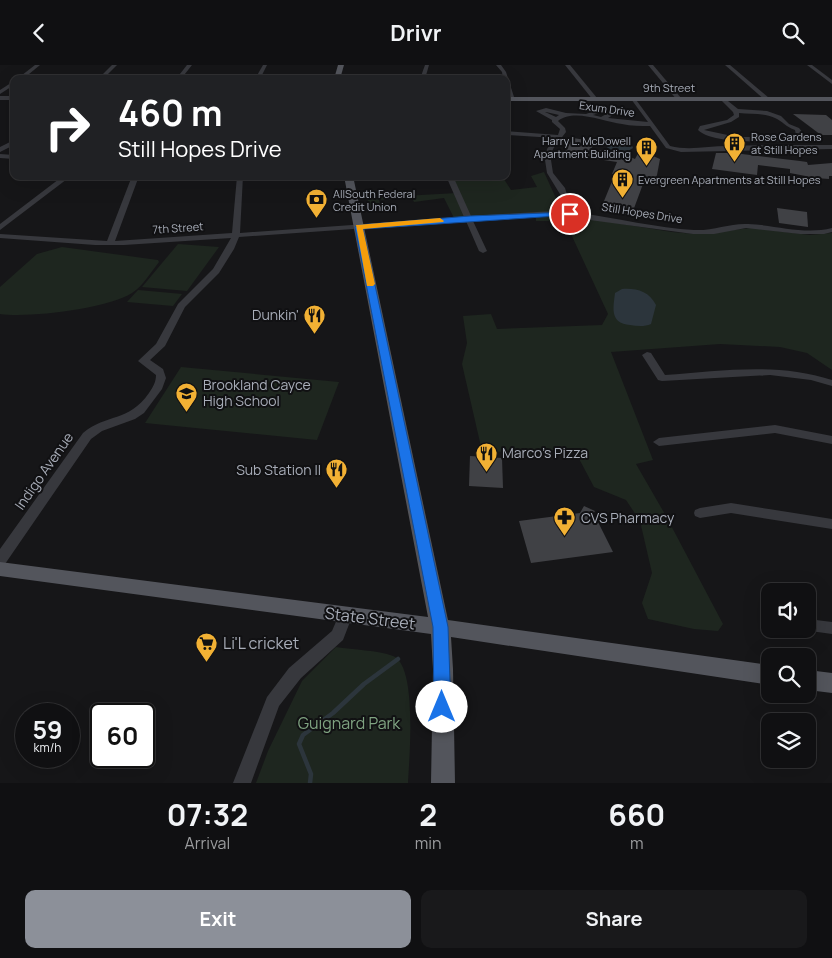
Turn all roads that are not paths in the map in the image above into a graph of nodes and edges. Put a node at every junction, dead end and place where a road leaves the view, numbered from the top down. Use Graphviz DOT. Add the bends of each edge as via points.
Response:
graph roads {
  1 [pos="38,65"];
  2 [pos="115,65"];
  3 [pos="190,65"];
  4 [pos="498,65"];
  5 [pos="567,65"];
  6 [pos="650,65"];
  7 [pos="727,65"];
  8 [pos="809,65"];
  9 [pos="24,75"];
  10 [pos="104,75"];
  11 [pos="181,75"];
  12 [pos="505,75"];
  13 [pos="832,82"];
  14 [pos="510,99"];
  15 [pos="595,99"];
  16 [pos="634,99"];
  17 [pos="679,99"];
  18 [pos="724,99"];
  19 [pos="767,99"];
  20 [pos="832,99"];
  21 [pos="736,111"];
  22 [pos="569,115"];
  23 [pos="585,115"];
  24 [pos="555,119"];
  25 [pos="601,119"];
  26 [pos="651,124"];
  27 [pos="510,133"];
  28 [pos="560,137"];
  29 [pos="832,147"];
  30 [pos="63,180"];
  31 [pos="134,180"];
  32 [pos="240,180"];
  33 [pos="349,180"];
  34 [pos="451,180"];
  35 [pos="577,215"];
  36 [pos="470,219"];
  37 [pos="358,227"];
  38 [pos="0,228"];
  39 [pos="832,230"];
  40 [pos="0,235"];
  41 [pos="236,235"];
  42 [pos="110,243"];
  43 [pos="482,251"];
  44 [pos="647,355"];
  45 [pos="832,383"];
  46 [pos="832,440"];
  47 [pos="659,442"];
  48 [pos="700,513"];
  49 [pos="832,524"];
  50 [pos="0,560"];
  51 [pos="0,569"];
  52 [pos="346,614"];
  53 [pos="816,626"];
  54 [pos="440,627"];
  55 [pos="832,628"];
  56 [pos="761,674"];
  57 [pos="816,681"];
  58 [pos="832,683"];
  59 [pos="242,783"];
  60 [pos="442,783"];
  1 -- 9 [label="street"];
  2 -- 10 [label="street"];
  3 -- 11 [label="street"];
  4 -- 12 [label="street"];
  5 -- 15 [label="street"];
  6 -- 17 [label="street"];
  7 -- 19 [label="street"];
  8 -- 13 [label="street"];
  14 -- 15 [label="main road, 9th Street"];
  15 -- 16 [label="main road, 9th Street"];
  16 -- 17 [label="main road, 9th Street"];
  16 -- 26 [label="street"];
  17 -- 18 [label="main road, 9th Street"];
  18 -- 19 [label="main road, 9th Street"];
  18 -- 21 [label="street"];
  19 -- 20 [label="main road, 9th Street"];
  21 -- 21 [label="street" via="735,119 706,125 701,130 711,136 737,139 794,139 799,136 797,129 773,115"];
  22 -- 23 [label="street, Exum Drive"];
  22 -- 24 [label="street, Exum Drive"];
  22 -- 24 [label="street" via="539,111"];
  23 -- 25 [label="street, Exum Drive"];
  23 -- 25 [label="street" via="602,110 613,113"];
  24 -- 28 [label="street" via="563,129"];
  25 -- 26 [label="street, Exum Drive"];
  26 -- 29 [label="street" via="668,147 684,151"];
  27 -- 28 [label="street"];
  28 -- 35 [label="street" via="550,149 550,173"];
  30 -- 38 [label="street"];
  31 -- 42 [label="street"];
  32 -- 41 [label="street, Indigo Avenue"];
  33 -- 37 [label="main road"];
  34 -- 36 [label="street"];
  35 -- 36 [label="street, Still Hopes Drive" via="553,213"];
  35 -- 39 [label="street, Still Hopes Drive" via="693,232 746,226 800,232"];
  36 -- 37 [label="street, Still Hopes Drive"];
  36 -- 43 [label="street"];
  37 -- 41 [label="street, 7th Street"];
  37 -- 54 [label="main road"];
  40 -- 42 [label="street, 7th Street"];
  41 -- 42 [label="street, 7th Street"];
  41 -- 50 [label="street, Indigo Avenue" via="221,264 181,306 164,339 142,361 156,367 162,375 161,383 146,405 131,415 102,425 87,436"];
  44 -- 45 [label="street" via="662,378 777,371"];
  46 -- 47 [label="street" via="775,429"];
  48 -- 49 [label="street" via="731,508"];
  51 -- 52 [label="main road, State Street"];
  52 -- 54 [label="main road, State Street"];
  52 -- 59 [label="street" via="338,635 295,673 273,702"];
  53 -- 55 [label="street"];
  54 -- 56 [label="main road, State Street"];
  54 -- 60 [label="main road"];
  57 -- 58 [label="main road"];
}
